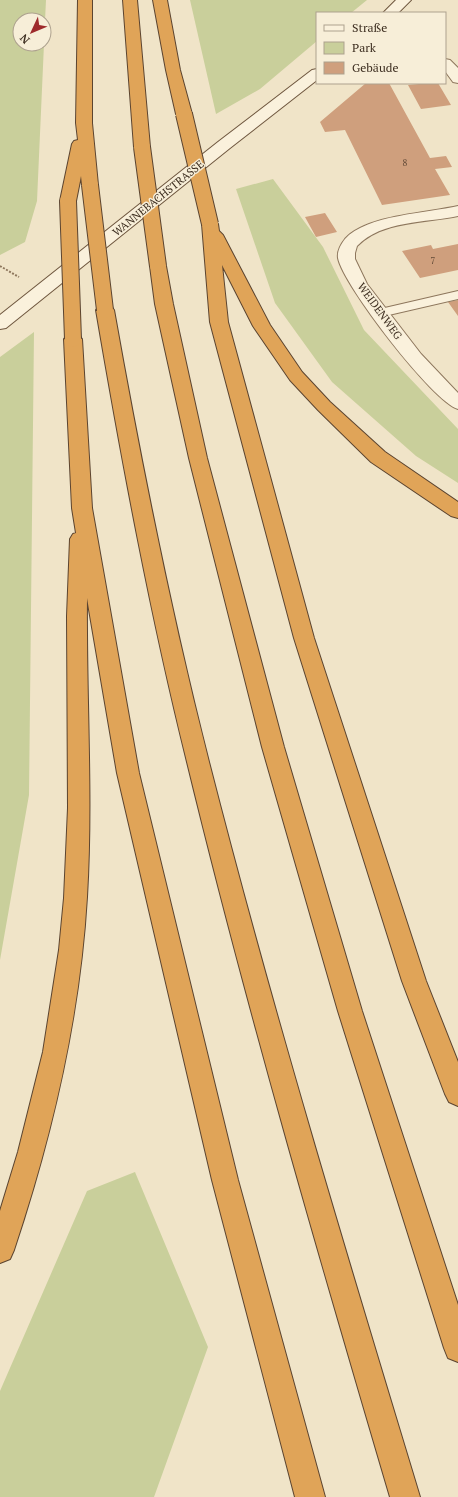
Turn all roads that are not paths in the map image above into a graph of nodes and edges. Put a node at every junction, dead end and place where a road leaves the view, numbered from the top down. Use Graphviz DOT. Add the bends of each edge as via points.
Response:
graph roads {
  1 [pos="85,0"];
  2 [pos="130,0"];
  3 [pos="160,0"];
  4 [pos="404,0"];
  5 [pos="391,12"];
  6 [pos="446,64"];
  7 [pos="316,74"];
  8 [pos="458,79"];
  9 [pos="84,123"];
  10 [pos="458,211"];
  11 [pos="210,224"];
  12 [pos="458,296"];
  13 [pos="380,314"];
  14 [pos="0,324"];
  15 [pos="458,403"];
  16 [pos="82,508"];
  17 [pos="458,511"];
  18 [pos="458,1094"];
  19 [pos="0,1250"];
  20 [pos="458,1348"];
  21 [pos="310,1497"];
  22 [pos="405,1497"];
  1 -- 9 [label="highway"];
  2 -- 20 [label="highway, bridge" via="142,147 158,266 198,458 273,747 350,1011"];
  3 -- 11 [label="highway, bridge" via="173,70"];
  4 -- 5 [label="main road"];
  6 -- 8 [label="main road"];
  7 -- 14 [label="main road, WANNEBACHSTRASSE"];
  9 -- 16 [label="highway, bridge" via="68,201"];
  9 -- 22 [label="highway, bridge" via="105,310 116,380 149,548 192,734 235,907 314,1193"];
  10 -- 13 [label="main road, WEIDENWEG" via="386,224 354,238 347,251 347,258 359,284"];
  11 -- 17 [label="highway" via="255,314 296,376 378,457"];
  11 -- 18 [label="highway" via="219,322 304,638 414,981"];
  12 -- 13 [label="lane"];
  13 -- 15 [label="main road, WEIDENWEG" via="415,359"];
  16 -- 19 [label="highway" via="76,579 78,840 74,925 63,1011 46,1096 19,1198"];
  16 -- 21 [label="highway" via="128,773 225,1180"];
}
